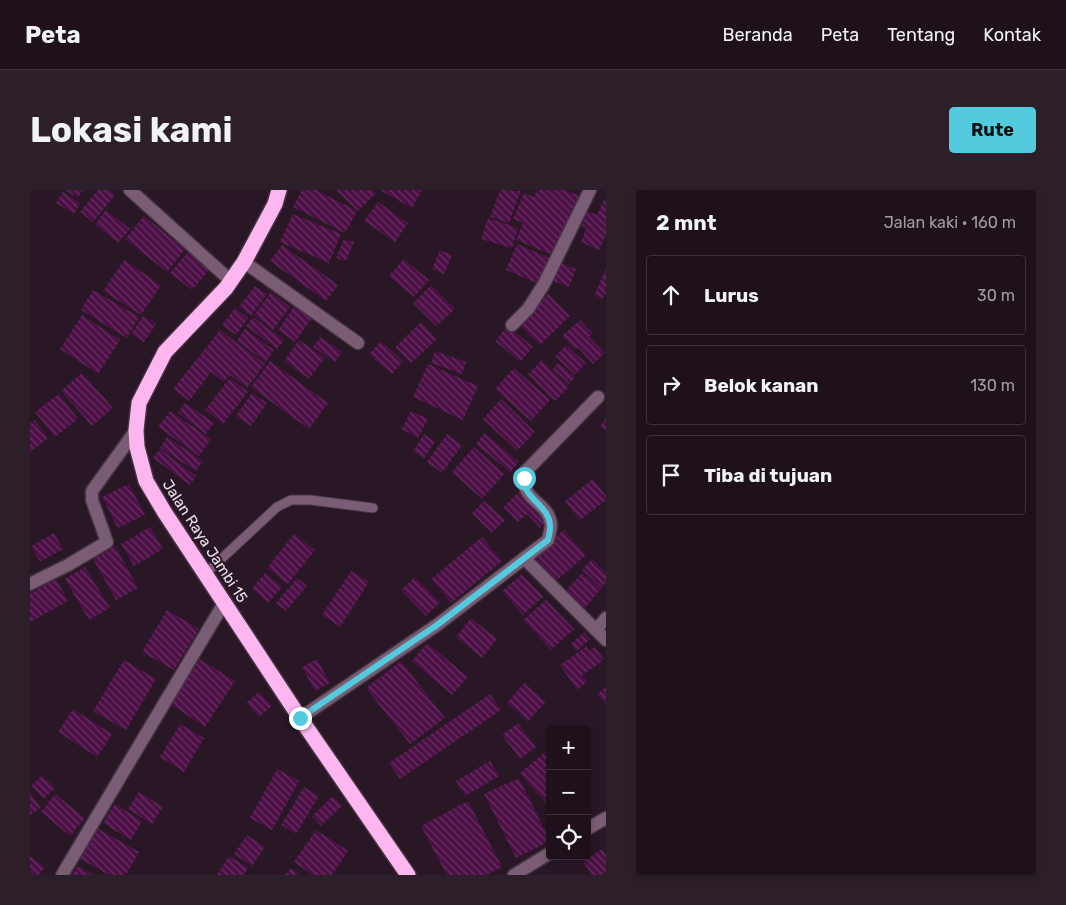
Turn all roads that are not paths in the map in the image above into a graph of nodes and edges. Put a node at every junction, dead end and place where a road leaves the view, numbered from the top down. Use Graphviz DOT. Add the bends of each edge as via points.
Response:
graph roads {
  1 [pos="130,190"];
  2 [pos="279,190"];
  3 [pos="590,190"];
  4 [pos="244,262"];
  5 [pos="231,281"];
  6 [pos="512,325"];
  7 [pos="358,343"];
  8 [pos="598,397"];
  9 [pos="136,430"];
  10 [pos="373,508"];
  11 [pos="524,558"];
  12 [pos="206,574"];
  13 [pos="30,584"];
  14 [pos="224,603"];
  15 [pos="606,618"];
  16 [pos="596,630"];
  17 [pos="606,640"];
  18 [pos="300,718"];
  19 [pos="606,818"];
  20 [pos="591,827"];
  21 [pos="546,855"];
  22 [pos="62,875"];
  23 [pos="408,875"];
  24 [pos="514,875"];
  1 -- 5 [label="street"];
  2 -- 4 [label="highway, Jalan Raya Jambi 15" via="275,204"];
  3 -- 6 [label="street" via="544,284"];
  4 -- 5 [label="highway, Jalan Raya Jambi 15"];
  4 -- 7 [label="street"];
  5 -- 9 [label="highway, Jalan Raya Jambi 15" via="165,352 139,403"];
  8 -- 11 [label="street" via="526,471 524,485 527,492 548,514 551,525 548,540"];
  9 -- 12 [label="highway, Jalan Raya Jambi 15" via="146,481"];
  9 -- 13 [label="street" via="92,491 92,500 107,542"];
  10 -- 12 [label="lane" via="291,500 277,507"];
  11 -- 16 [label="street"];
  11 -- 18 [label="street" via="437,625"];
  12 -- 14 [label="highway, Jalan Raya Jambi 15"];
  14 -- 18 [label="highway, Jalan Raya Jambi 15"];
  14 -- 22 [label="street"];
  15 -- 16 [label="street"];
  16 -- 17 [label="street"];
  18 -- 23 [label="highway, Jalan Raya Jambi 15"];
  19 -- 20 [label="street"];
  21 -- 24 [label="street"];
}
